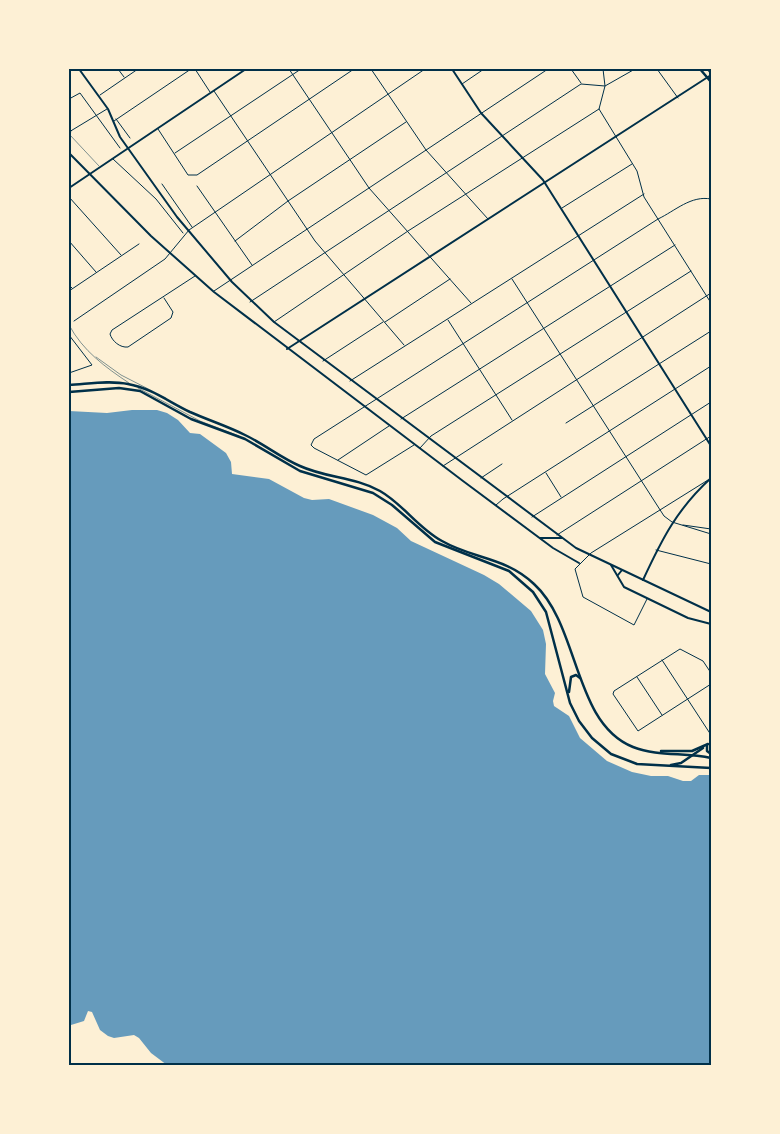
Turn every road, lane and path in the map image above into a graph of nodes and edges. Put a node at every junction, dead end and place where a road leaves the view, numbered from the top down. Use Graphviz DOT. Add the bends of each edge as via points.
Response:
graph roads {
  1 [pos="79,69"];
  2 [pos="118,69"];
  3 [pos="138,69"];
  4 [pos="191,69"];
  5 [pos="195,69"];
  6 [pos="246,69"];
  7 [pos="289,69"];
  8 [pos="301,69"];
  9 [pos="354,69"];
  10 [pos="371,69"];
  11 [pos="425,69"];
  12 [pos="452,69"];
  13 [pos="484,69"];
  14 [pos="548,69"];
  15 [pos="571,69"];
  16 [pos="603,69"];
  17 [pos="635,69"];
  18 [pos="657,69"];
  19 [pos="700,69"];
  20 [pos="708,69"];
  21 [pos="292,74"];
  22 [pos="710,75"];
  23 [pos="125,78"];
  24 [pos="711,82"];
  25 [pos="462,84"];
  26 [pos="581,84"];
  27 [pos="605,86"];
  28 [pos="214,90"];
  29 [pos="211,93"];
  30 [pos="388,94"];
  31 [pos="99,96"];
  32 [pos="678,98"];
  33 [pos="69,99"];
  34 [pos="309,99"];
  35 [pos="108,109"];
  36 [pos="599,109"];
  37 [pos="481,113"];
  38 [pos="97,114"];
  39 [pos="231,116"];
  40 [pos="116,119"];
  41 [pos="113,121"];
  42 [pos="406,122"];
  43 [pos="158,129"];
  44 [pos="70,131"];
  45 [pos="332,131"];
  46 [pos="502,136"];
  47 [pos="616,137"];
  48 [pos="130,138"];
  49 [pos="248,140"];
  50 [pos="120,148"];
  51 [pos="128,148"];
  52 [pos="426,150"];
  53 [pos="69,153"];
  54 [pos="174,154"];
  55 [pos="523,158"];
  56 [pos="113,159"];
  57 [pos="350,160"];
  58 [pos="633,163"];
  59 [pos="101,167"];
  60 [pos="269,173"];
  61 [pos="446,173"];
  62 [pos="90,174"];
  63 [pos="545,183"];
  64 [pos="162,184"];
  65 [pos="197,186"];
  66 [pos="69,188"];
  67 [pos="369,188"];
  68 [pos="644,194"];
  69 [pos="466,195"];
  70 [pos="69,197"];
  71 [pos="711,199"];
  72 [pos="288,201"];
  73 [pos="560,209"];
  74 [pos="389,210"];
  75 [pos="215,212"];
  76 [pos="488,219"];
  77 [pos="658,219"];
  78 [pos="192,228"];
  79 [pos="307,229"];
  80 [pos="189,230"];
  81 [pos="408,231"];
  82 [pos="184,234"];
  83 [pos="577,236"];
  84 [pos="69,241"];
  85 [pos="235,241"];
  86 [pos="139,244"];
  87 [pos="675,245"];
  88 [pos="170,253"];
  89 [pos="325,253"];
  90 [pos="431,255"];
  91 [pos="121,256"];
  92 [pos="593,261"];
  93 [pos="253,266"];
  94 [pos="691,271"];
  95 [pos="96,272"];
  96 [pos="344,274"];
  97 [pos="196,276"];
  98 [pos="511,278"];
  99 [pos="451,279"];
  100 [pos="231,280"];
  101 [pos="69,285"];
  102 [pos="609,287"];
  103 [pos="72,289"];
  104 [pos="69,291"];
  105 [pos="214,292"];
  106 [pos="711,293"];
  107 [pos="707,296"];
  108 [pos="164,298"];
  109 [pos="364,298"];
  110 [pos="250,302"];
  111 [pos="711,302"];
  112 [pos="472,303"];
  113 [pos="527,303"];
  114 [pos="625,313"];
  115 [pos="448,318"];
  116 [pos="74,321"];
  117 [pos="274,322"];
  118 [pos="384,322"];
  119 [pos="69,325"];
  120 [pos="543,328"];
  121 [pos="711,331"];
  122 [pos="69,336"];
  123 [pos="642,338"];
  124 [pos="296,341"];
  125 [pos="464,344"];
  126 [pos="404,346"];
  127 [pos="286,349"];
  128 [pos="560,354"];
  129 [pos="94,356"];
  130 [pos="323,360"];
  131 [pos="658,364"];
  132 [pos="711,366"];
  133 [pos="480,369"];
  134 [pos="69,373"];
  135 [pos="576,379"];
  136 [pos="350,381"];
  137 [pos="69,385"];
  138 [pos="133,385"];
  139 [pos="675,389"];
  140 [pos="69,392"];
  141 [pos="496,395"];
  142 [pos="376,400"];
  143 [pos="170,401"];
  144 [pos="711,402"];
  145 [pos="593,406"];
  146 [pos="365,407"];
  147 [pos="691,415"];
  148 [pos="401,419"];
  149 [pos="512,420"];
  150 [pos="566,423"];
  151 [pos="390,426"];
  152 [pos="609,431"];
  153 [pos="711,436"];
  154 [pos="428,439"];
  155 [pos="707,439"];
  156 [pos="414,445"];
  157 [pos="711,446"];
  158 [pos="420,449"];
  159 [pos="273,455"];
  160 [pos="626,456"];
  161 [pos="454,458"];
  162 [pos="337,460"];
  163 [pos="502,464"];
  164 [pos="443,466"];
  165 [pos="545,472"];
  166 [pos="481,478"];
  167 [pos="711,478"];
  168 [pos="641,481"];
  169 [pos="506,497"];
  170 [pos="562,498"];
  171 [pos="496,506"];
  172 [pos="661,509"];
  173 [pos="532,517"];
  174 [pos="672,522"];
  175 [pos="680,525"];
  176 [pos="711,529"];
  177 [pos="711,534"];
  178 [pos="557,535"];
  179 [pos="538,537"];
  180 [pos="562,538"];
  181 [pos="656,550"];
  182 [pos="588,555"];
  183 [pos="579,563"];
  184 [pos="711,564"];
  185 [pos="611,565"];
  186 [pos="622,570"];
  187 [pos="618,575"];
  188 [pos="643,580"];
  189 [pos="648,598"];
  190 [pos="711,612"];
  191 [pos="711,624"];
  192 [pos="662,660"];
  193 [pos="711,673"];
  194 [pos="636,676"];
  195 [pos="582,681"];
  196 [pos="711,684"];
  197 [pos="568,696"];
  198 [pos="688,700"];
  199 [pos="662,716"];
  200 [pos="711,735"];
  201 [pos="711,742"];
  202 [pos="708,744"];
  203 [pos="647,751"];
  204 [pos="693,755"];
  205 [pos="711,756"];
  206 [pos="656,767"];
  207 [pos="711,768"];
  1 -- 31 [label="street"];
  2 -- 23 [label="street"];
  3 -- 23 [label="street"];
  4 -- 40 [label="street"];
  5 -- 29 [label="street"];
  6 -- 28 [label="street"];
  7 -- 21 [label="street"];
  8 -- 21 [label="street"];
  9 -- 34 [label="street"];
  10 -- 30 [label="street"];
  11 -- 30 [label="street"];
  12 -- 25 [label="street"];
  13 -- 25 [label="street"];
  14 -- 37 [label="street"];
  15 -- 26 [label="street"];
  16 -- 27 [label="street"];
  17 -- 27 [label="street"];
  18 -- 32 [label="street"];
  19 -- 22 [label="main road"];
  20 -- 22 [label="main road"];
  21 -- 34 [label="street"];
  21 -- 39 [label="street"];
  22 -- 24 [label="main road"];
  22 -- 32 [label="street"];
  23 -- 31 [label="street"];
  25 -- 37 [label="street"];
  26 -- 27 [label="street"];
  26 -- 46 [label="street"];
  27 -- 36 [label="street"];
  28 -- 29 [label="street"];
  28 -- 39 [label="street"];
  29 -- 43 [label="street"];
  30 -- 42 [label="street"];
  30 -- 45 [label="street"];
  31 -- 35 [label="street"];
  32 -- 47 [label="street"];
  33 -- 38 [label="street" via="80,93"];
  34 -- 45 [label="street"];
  34 -- 49 [label="street"];
  35 -- 38 [label="street"];
  35 -- 41 [label="street"];
  36 -- 47 [label="street"];
  36 -- 55 [label="street"];
  37 -- 46 [label="street"];
  37 -- 52 [label="street"];
  38 -- 44 [label="street"];
  38 -- 50 [label="street"];
  39 -- 49 [label="street"];
  39 -- 54 [label="street"];
  40 -- 41 [label="street"];
  40 -- 48 [label="street"];
  41 -- 51 [label="street"];
  42 -- 52 [label="street"];
  42 -- 57 [label="street"];
  43 -- 51 [label="street"];
  43 -- 54 [label="street"];
  44 -- 59 [label="lane" via="70,135"];
  45 -- 57 [label="street"];
  45 -- 60 [label="street"];
  46 -- 55 [label="street"];
  46 -- 61 [label="street"];
  47 -- 58 [label="street"];
  47 -- 63 [label="street"];
  49 -- 54 [label="street" via="192,176"];
  49 -- 60 [label="street"];
  51 -- 56 [label="street"];
  51 -- 80 [label="street"];
  52 -- 61 [label="street"];
  52 -- 67 [label="street"];
  53 -- 62 [label="street"];
  55 -- 63 [label="street"];
  55 -- 69 [label="street"];
  56 -- 59 [label="street"];
  56 -- 82 [label="street" via="156,199"];
  57 -- 67 [label="street"];
  57 -- 72 [label="street"];
  58 -- 68 [label="street"];
  58 -- 73 [label="street"];
  59 -- 62 [label="street"];
  60 -- 72 [label="street"];
  60 -- 75 [label="street"];
  61 -- 69 [label="street"];
  61 -- 74 [label="street"];
  62 -- 66 [label="street"];
  62 -- 88 [label="street"];
  63 -- 73 [label="street"];
  63 -- 76 [label="street"];
  64 -- 78 [label="street"];
  65 -- 75 [label="street"];
  67 -- 74 [label="street"];
  67 -- 79 [label="street"];
  68 -- 77 [label="street"];
  68 -- 83 [label="street"];
  69 -- 76 [label="street"];
  69 -- 81 [label="street"];
  70 -- 91 [label="street"];
  71 -- 77 [label="street" via="690,201"];
  72 -- 79 [label="street"];
  72 -- 85 [label="street"];
  73 -- 83 [label="street"];
  74 -- 81 [label="street"];
  74 -- 89 [label="street"];
  75 -- 78 [label="street"];
  75 -- 85 [label="street"];
  76 -- 90 [label="street"];
  77 -- 87 [label="street"];
  77 -- 92 [label="street"];
  78 -- 80 [label="street"];
  79 -- 89 [label="street"];
  79 -- 93 [label="street"];
  80 -- 82 [label="street"];
  80 -- 100 [label="street"];
  81 -- 90 [label="street"];
  81 -- 96 [label="street"];
  82 -- 88 [label="street"];
  83 -- 92 [label="street"];
  83 -- 98 [label="street"];
  84 -- 95 [label="street"];
  85 -- 93 [label="street"];
  86 -- 91 [label="street"];
  87 -- 94 [label="street"];
  87 -- 102 [label="street"];
  88 -- 97 [label="street"];
  88 -- 116 [label="street" via="166,260"];
  89 -- 96 [label="street"];
  89 -- 110 [label="street"];
  90 -- 99 [label="street"];
  90 -- 109 [label="street"];
  91 -- 95 [label="street"];
  92 -- 102 [label="street"];
  92 -- 113 [label="street"];
  93 -- 100 [label="street"];
  94 -- 107 [label="street"];
  94 -- 114 [label="street"];
  95 -- 103 [label="street"];
  96 -- 109 [label="street"];
  96 -- 117 [label="street"];
  97 -- 105 [label="street"];
  97 -- 108 [label="street"];
  98 -- 112 [label="street"];
  98 -- 113 [label="street"];
  99 -- 112 [label="street"];
  99 -- 118 [label="street"];
  100 -- 105 [label="street"];
  100 -- 110 [label="street"];
  101 -- 103 [label="street"];
  102 -- 114 [label="street"];
  102 -- 120 [label="street"];
  103 -- 104 [label="street"];
  105 -- 127 [label="street"];
  106 -- 107 [label="street"];
  107 -- 111 [label="street"];
  107 -- 123 [label="street"];
  108 -- 108 [label="street" via="110,334 117,344 128,347 172,316 173,312"];
  109 -- 118 [label="street"];
  109 -- 124 [label="street"];
  110 -- 117 [label="street"];
  112 -- 115 [label="street"];
  113 -- 120 [label="street"];
  113 -- 125 [label="street"];
  114 -- 123 [label="street"];
  114 -- 128 [label="street"];
  115 -- 125 [label="street"];
  115 -- 126 [label="street"];
  117 -- 124 [label="street"];
  118 -- 126 [label="street"];
  118 -- 130 [label="street"];
  119 -- 129 [label="lane"];
  120 -- 128 [label="street"];
  120 -- 133 [label="street"];
  121 -- 131 [label="street"];
  122 -- 134 [label="street" via="92,365"];
  123 -- 131 [label="street"];
  123 -- 135 [label="street"];
  124 -- 127 [label="street"];
  124 -- 130 [label="street"];
  125 -- 133 [label="street"];
  125 -- 142 [label="street"];
  126 -- 136 [label="street"];
  127 -- 146 [label="street"];
  128 -- 135 [label="street"];
  128 -- 141 [label="street"];
  129 -- 138 [label="lane"];
  129 -- 143 [label="lane"];
  130 -- 136 [label="street"];
  131 -- 139 [label="street"];
  131 -- 145 [label="street"];
  132 -- 139 [label="street"];
  133 -- 141 [label="street"];
  133 -- 148 [label="street"];
  135 -- 145 [label="street"];
  135 -- 149 [label="street"];
  136 -- 142 [label="street"];
  137 -- 138 [label="main road"];
  138 -- 143 [label="main road"];
  138 -- 159 [label="lane" via="200,421 247,439"];
  139 -- 147 [label="street"];
  139 -- 152 [label="street"];
  140 -- 159 [label="main road" via="116,388 136,390"];
  141 -- 149 [label="street"];
  141 -- 154 [label="street"];
  142 -- 146 [label="street"];
  142 -- 148 [label="street"];
  143 -- 195 [label="main road" via="246,435 300,466 374,488 443,542 495,560 524,575 553,608"];
  144 -- 147 [label="street"];
  145 -- 150 [label="street"];
  145 -- 152 [label="street"];
  146 -- 151 [label="street"];
  146 -- 162 [label="street" via="311,444"];
  147 -- 155 [label="street"];
  147 -- 160 [label="street"];
  148 -- 154 [label="street"];
  149 -- 161 [label="street"];
  151 -- 156 [label="street"];
  151 -- 162 [label="street"];
  152 -- 160 [label="street"];
  152 -- 165 [label="street"];
  153 -- 155 [label="street"];
  154 -- 158 [label="street"];
  154 -- 161 [label="street"];
  155 -- 157 [label="street"];
  155 -- 168 [label="street"];
  156 -- 158 [label="street"];
  156 -- 162 [label="street" via="369,474"];
  158 -- 164 [label="street"];
  159 -- 197 [label="main road" via="305,473 373,493 435,542 502,568 521,580 549,617"];
  160 -- 168 [label="street"];
  160 -- 170 [label="street"];
  161 -- 164 [label="street"];
  161 -- 166 [label="street"];
  163 -- 166 [label="street"];
  164 -- 171 [label="street"];
  165 -- 169 [label="street"];
  165 -- 170 [label="street"];
  166 -- 169 [label="street"];
  167 -- 172 [label="street"];
  167 -- 174 [label="street"];
  168 -- 172 [label="street"];
  168 -- 178 [label="street"];
  169 -- 171 [label="street"];
  169 -- 173 [label="street"];
  170 -- 173 [label="street"];
  171 -- 179 [label="street"];
  172 -- 174 [label="street"];
  172 -- 182 [label="street"];
  173 -- 178 [label="street"];
  174 -- 175 [label="street"];
  174 -- 181 [label="street"];
  175 -- 176 [label="street"];
  175 -- 177 [label="street"];
  178 -- 180 [label="street"];
  179 -- 180 [label="street"];
  179 -- 183 [label="street"];
  180 -- 182 [label="street"];
  181 -- 184 [label="street"];
  181 -- 188 [label="street"];
  182 -- 183 [label="street"];
  182 -- 185 [label="street"];
  183 -- 189 [label="street" via="574,573 583,597 634,625"];
  185 -- 186 [label="street"];
  185 -- 187 [label="street"];
  186 -- 187 [label="street"];
  186 -- 188 [label="street"];
  187 -- 189 [label="street" via="624,587"];
  188 -- 190 [label="street"];
  189 -- 191 [label="street" via="688,618"];
  192 -- 193 [label="street" via="683,649 703,661"];
  192 -- 194 [label="street"];
  192 -- 198 [label="street"];
  194 -- 199 [label="street"];
  194 -- 199 [label="street" via="613,692 613,696 636,730"];
  195 -- 197 [label="main road" via="579,676 571,677"];
  195 -- 203 [label="main road" via="593,708 606,727 624,743"];
  196 -- 198 [label="street"];
  197 -- 206 [label="main road" via="579,720 600,745 628,761"];
  198 -- 199 [label="street"];
  198 -- 200 [label="street"];
  201 -- 202 [label="street"];
  202 -- 203 [label="main road" via="690,751"];
  202 -- 204 [label="main road"];
  202 -- 205 [label="main road" via="706,751"];
  203 -- 204 [label="main road"];
  204 -- 205 [label="main road"];
  204 -- 206 [label="main road" via="679,764"];
  206 -- 207 [label="main road"];
}
